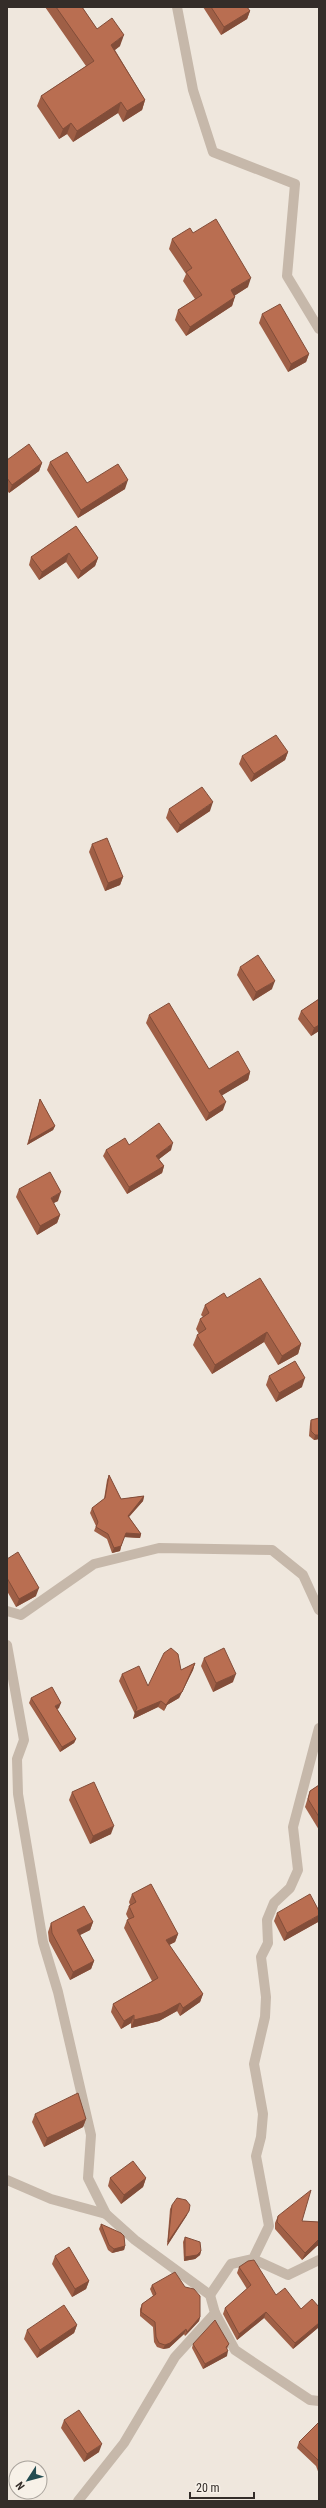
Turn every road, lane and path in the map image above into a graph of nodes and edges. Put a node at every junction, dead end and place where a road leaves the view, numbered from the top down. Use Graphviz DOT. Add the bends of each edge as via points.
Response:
graph roads {
  1 [pos="177,7"];
  2 [pos="319,329"];
  3 [pos="319,1610"];
  4 [pos="7,1611"];
  5 [pos="7,1645"];
  6 [pos="319,1728"];
  7 [pos="7,2180"];
  8 [pos="106,2214"];
  9 [pos="253,2260"];
  10 [pos="319,2260"];
  11 [pos="210,2296"];
  12 [pos="215,2313"];
  13 [pos="319,2401"];
  14 [pos="78,2501"];
  1 -- 2 [label="street" via="193,90 213,152 295,184 287,276"];
  3 -- 4 [label="street" via="303,1575 272,1550 159,1548 94,1564 21,1615"];
  5 -- 8 [label="street" via="24,1740 17,1759 18,1794 34,1896 91,2135 88,2178"];
  6 -- 9 [label="street" via="293,1827 298,1870 290,1888 274,1903 267,1920 268,1943 261,1957 266,1998 265,2017 254,2064 263,2114 256,2156 269,2226"];
  7 -- 8 [label="street" via="51,2199"];
  8 -- 11 [label="street" via="141,2245"];
  9 -- 10 [label="street" via="288,2274"];
  9 -- 11 [label="street" via="231,2264"];
  11 -- 12 [label="street"];
  12 -- 13 [label="street" via="235,2350 310,2400"];
  12 -- 14 [label="street" via="175,2358 124,2443"];
}
